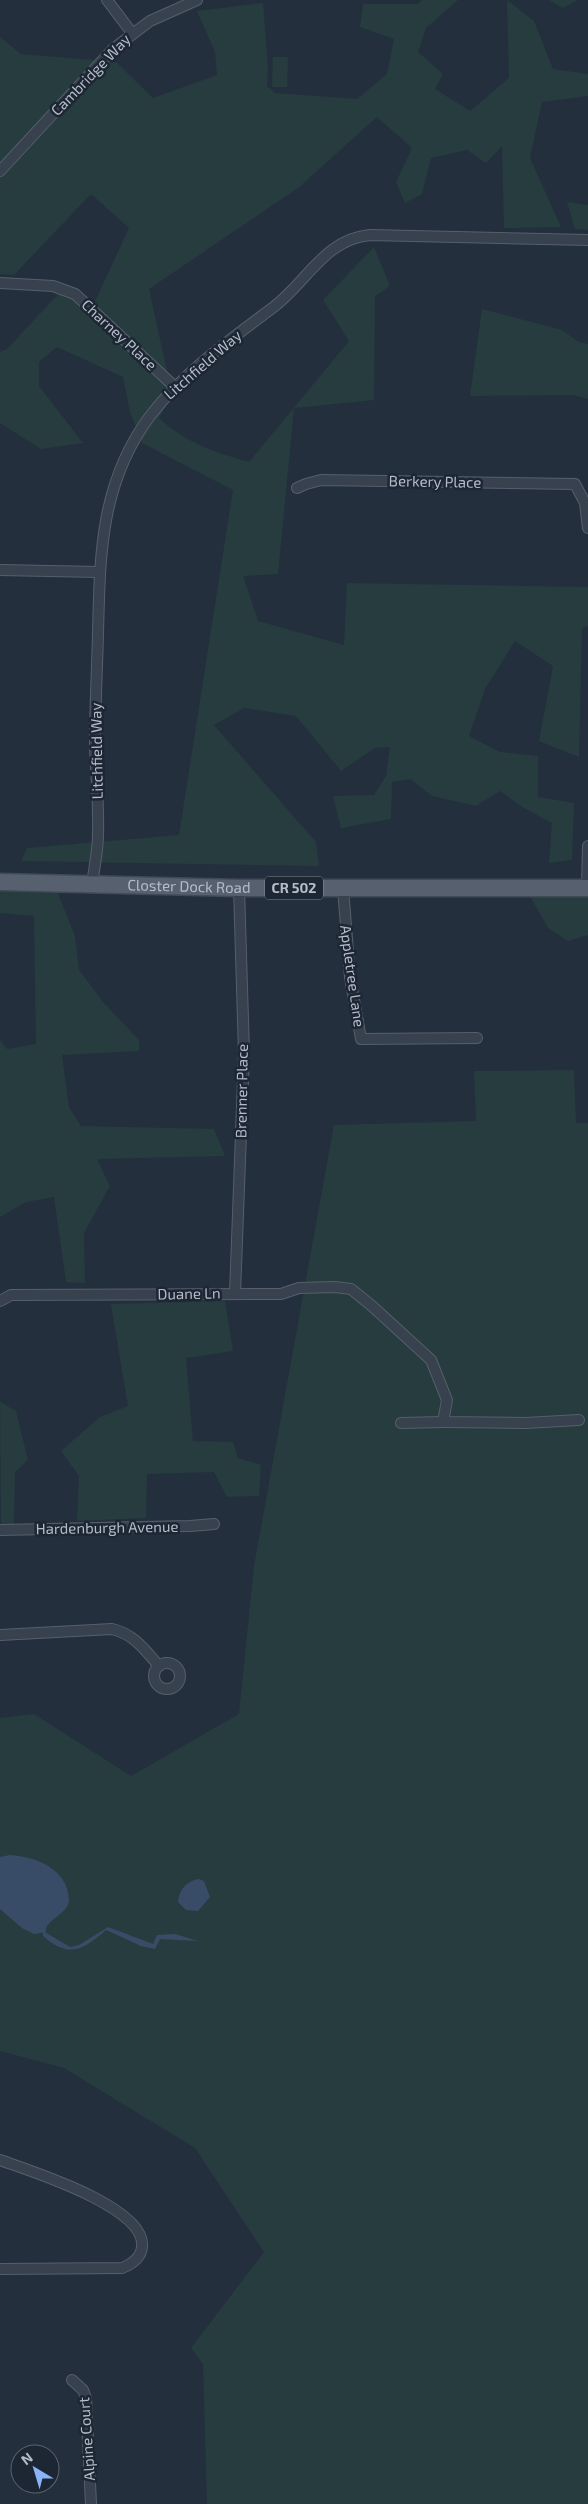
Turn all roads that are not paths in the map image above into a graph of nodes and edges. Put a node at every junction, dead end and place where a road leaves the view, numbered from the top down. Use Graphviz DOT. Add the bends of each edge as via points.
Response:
graph roads {
  1 [pos="107,0"];
  2 [pos="197,0"];
  3 [pos="132,33"];
  4 [pos="0,171"];
  5 [pos="588,240"];
  6 [pos="0,283"];
  7 [pos="175,387"];
  8 [pos="575,484"];
  9 [pos="588,484"];
  10 [pos="297,488"];
  11 [pos="588,528"];
  12 [pos="0,570"];
  13 [pos="99,572"];
  14 [pos="588,846"];
  15 [pos="0,882"];
  16 [pos="92,884"];
  17 [pos="239,888"];
  18 [pos="342,888"];
  19 [pos="588,888"];
  20 [pos="477,1038"];
  21 [pos="235,1294"];
  22 [pos="0,1302"];
  23 [pos="579,1420"];
  24 [pos="444,1422"];
  25 [pos="401,1423"];
  26 [pos="214,1524"];
  27 [pos="0,1530"];
  28 [pos="0,1635"];
  29 [pos="159,1666"];
  30 [pos="0,2160"];
  31 [pos="0,2269"];
  32 [pos="72,2380"];
  33 [pos="91,2504"];
  1 -- 3 [label="street"];
  2 -- 3 [label="street, Cambridge Way" via="165,12"];
  3 -- 4 [label="street, Cambridge Way" via="113,49"];
  5 -- 7 [label="street, Litchfield Way" via="378,235 351,238 324,255 282,300"];
  6 -- 7 [label="street, Charney Place" via="53,286 75,294"];
  7 -- 13 [label="street, Litchfield Way" via="136,438 116,480 104,525"];
  8 -- 9 [label="street, Berkery Place"];
  8 -- 10 [label="street, Berkery Place" via="321,480"];
  8 -- 11 [label="street" via="585,503"];
  12 -- 13 [label="street"];
  13 -- 16 [label="street, Litchfield Way" via="95,745 98,836"];
  14 -- 19 [label="street"];
  15 -- 16 [label="main road, Closter Dock Road / CR 502"];
  16 -- 17 [label="main road, Closter Dock Road / CR 502"];
  17 -- 18 [label="main road, Closter Dock Road / CR 502"];
  17 -- 21 [label="street, Brenner Place" via="244,1053"];
  18 -- 19 [label="main road, Closter Dock Road / CR 502"];
  18 -- 20 [label="street, Appletree Lane" via="350,977 361,1039"];
  21 -- 22 [label="street, Duane Ln" via="10,1296"];
  21 -- 24 [label="street, Duane Ln" via="281,1294 299,1288 351,1289 431,1360 447,1400"];
  23 -- 24 [label="street"];
  24 -- 25 [label="street"];
  26 -- 27 [label="street, Hardenburgh Avenue"];
  28 -- 29 [label="street" via="112,1628 135,1639"];
  30 -- 31 [label="street" via="110,2206 135,2226 142,2240 136,2260 122,2268"];
  32 -- 33 [label="street, Alpine Court" via="83,2390 86,2398"];
}
